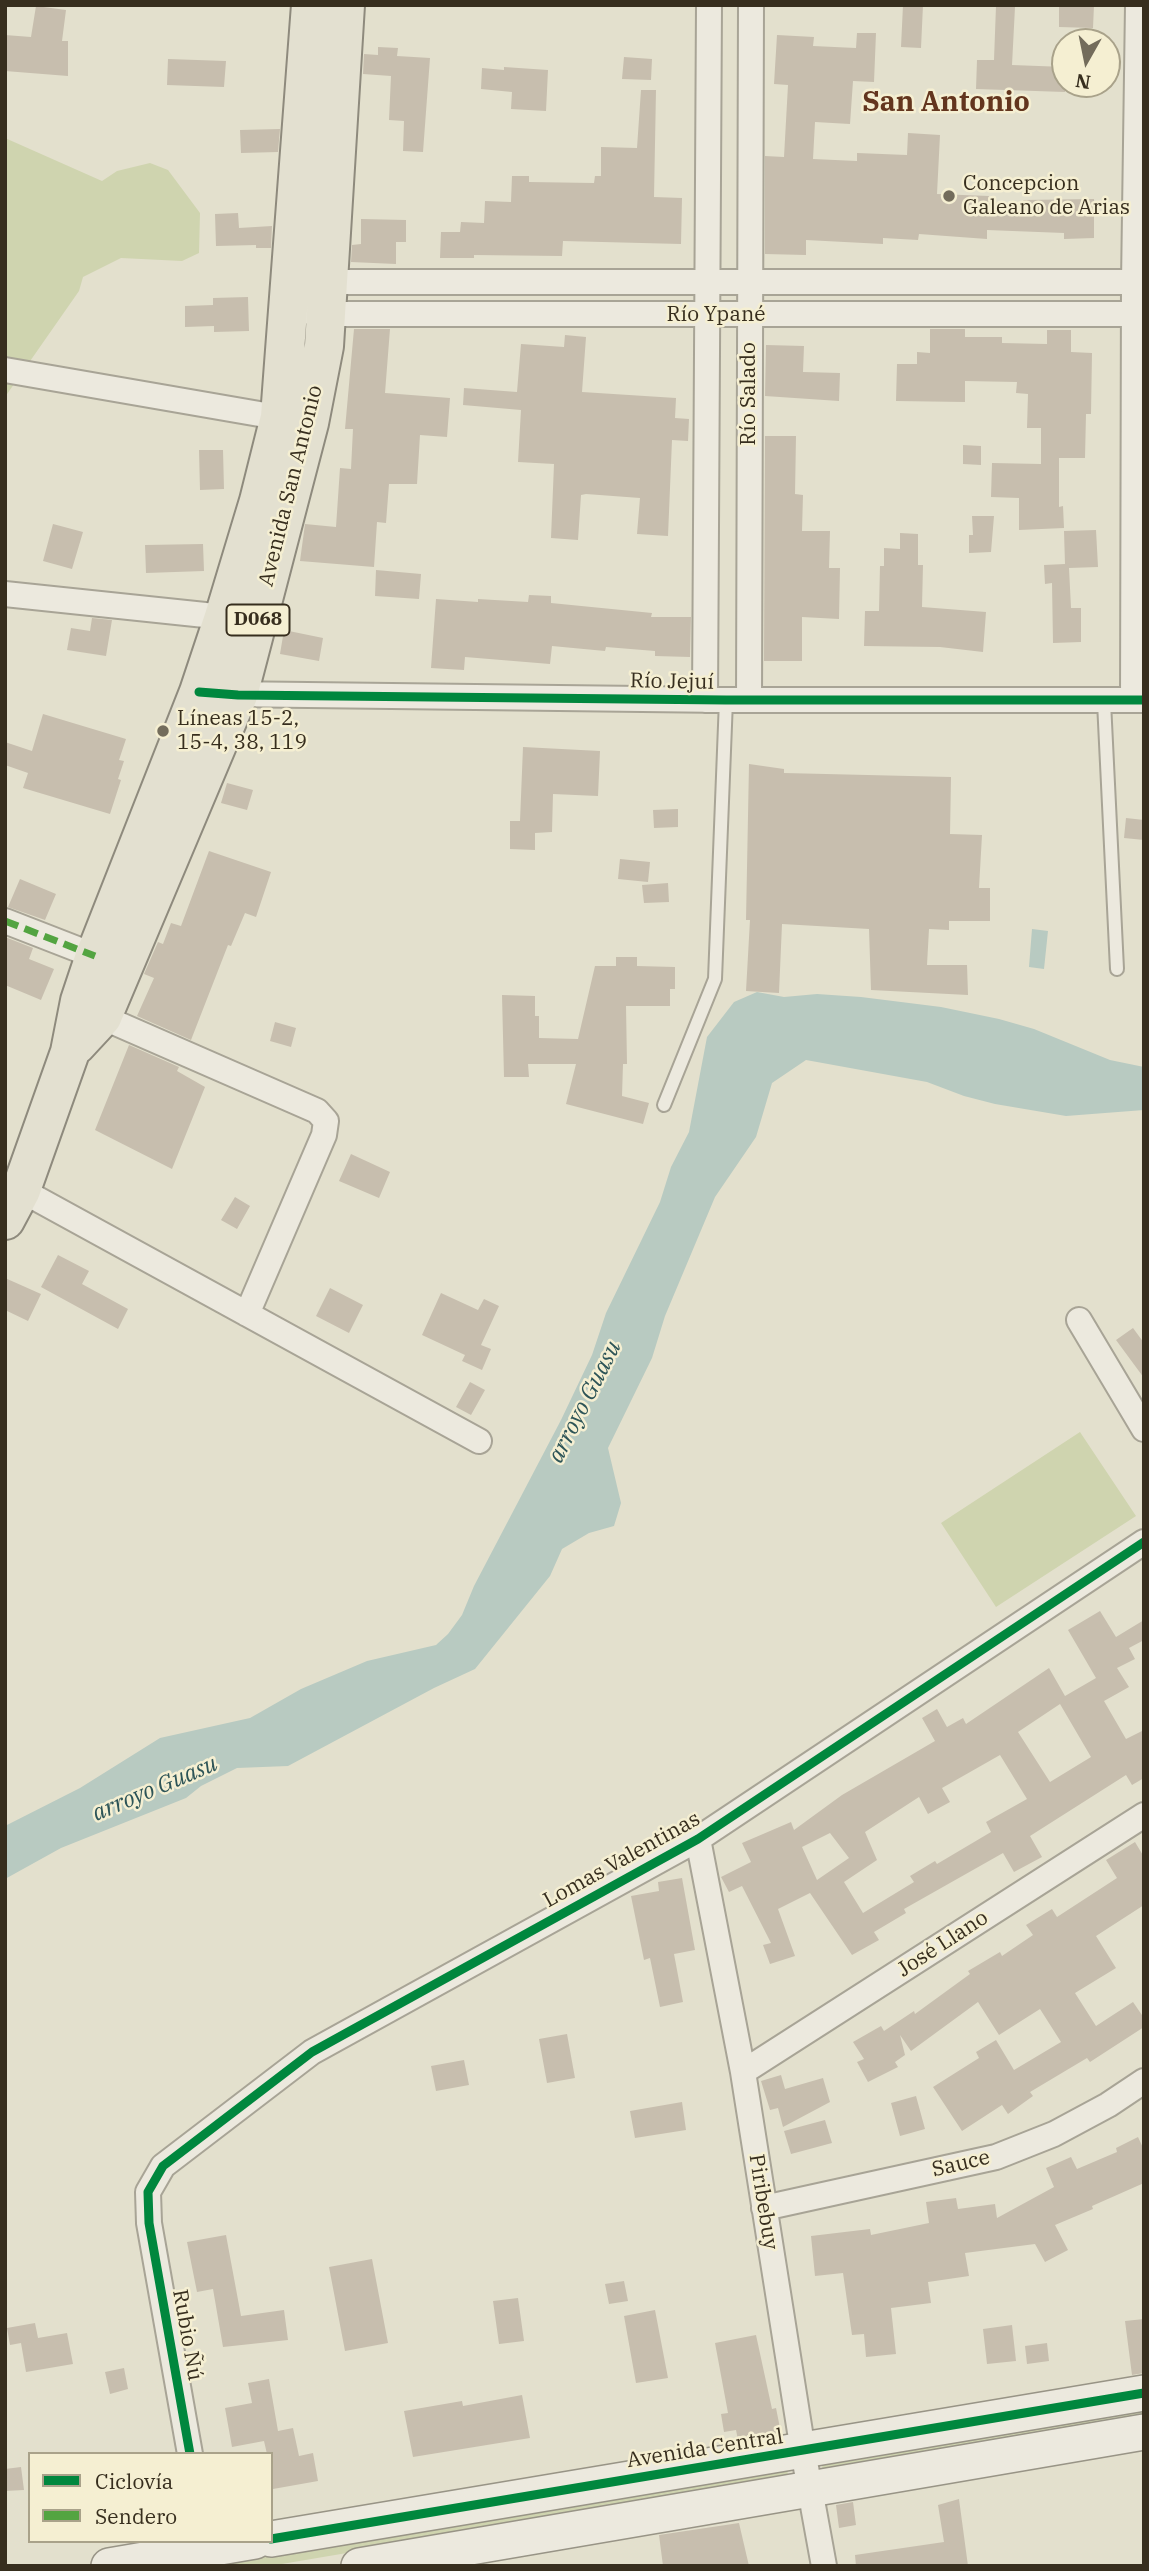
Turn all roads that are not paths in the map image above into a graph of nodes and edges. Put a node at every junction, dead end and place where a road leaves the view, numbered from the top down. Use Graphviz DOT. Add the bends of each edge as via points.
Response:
graph roads {
  1 [pos="311,5"];
  2 [pos="345,5"];
  3 [pos="709,5"];
  4 [pos="751,5"];
  5 [pos="1138,5"];
  6 [pos="707,280"];
  7 [pos="750,281"];
  8 [pos="1139,282"];
  9 [pos="308,297"];
  10 [pos="707,314"];
  11 [pos="1139,314"];
  12 [pos="750,315"];
  13 [pos="5,370"];
  14 [pos="295,420"];
  15 [pos="5,594"];
  16 [pos="225,618"];
  17 [pos="199,692"];
  18 [pos="238,695"];
  19 [pos="727,700"];
  20 [pos="1139,700"];
  21 [pos="1104,702"];
  22 [pos="5,921"];
  23 [pos="95,956"];
  24 [pos="1117,969"];
  25 [pos="102,1017"];
  26 [pos="70,1052"];
  27 [pos="664,1104"];
  28 [pos="13,1205"];
  29 [pos="247,1314"];
  30 [pos="1079,1320"];
  31 [pos="1144,1430"];
  32 [pos="479,1441"];
  33 [pos="1144,1542"];
  34 [pos="1144,1815"];
  35 [pos="698,1839"];
  36 [pos="743,2072"];
  37 [pos="1144,2081"];
  38 [pos="764,2208"];
  39 [pos="149,2223"];
  40 [pos="1144,2393"];
  41 [pos="1144,2432"];
  42 [pos="803,2451"];
  43 [pos="190,2452"];
  44 [pos="812,2489"];
  45 [pos="273,2539"];
  46 [pos="230,2543"];
  47 [pos="206,2545"];
  48 [pos="156,2562"];
  49 [pos="109,2566"];
  50 [pos="359,2566"];
  51 [pos="824,2566"];
  1 -- 9 [label="main road, Avenida San Antonio / D068"];
  2 -- 9 [label="main road, Avenida San Antonio / D068"];
  3 -- 6 [label="street, Río Salado"];
  4 -- 7 [label="street, Río Salado"];
  5 -- 8 [label="street"];
  6 -- 7 [label="street, Río Ypané"];
  6 -- 9 [label="street, Río Ypané"];
  6 -- 10 [label="street, Río Salado"];
  7 -- 8 [label="street, Río Ypané"];
  7 -- 12 [label="street, Río Salado"];
  8 -- 11 [label="street"];
  9 -- 10 [label="street, Río Ypané"];
  9 -- 14 [label="main road, Avenida San Antonio / D068"];
  10 -- 12 [label="street, Río Ypané"];
  10 -- 19 [label="street, Río Salado"];
  11 -- 12 [label="street, Río Ypané"];
  11 -- 20 [label="street"];
  12 -- 19 [label="street, Río Salado"];
  13 -- 14 [label="street"];
  14 -- 16 [label="main road, Avenida San Antonio / D068" via="259,500"];
  14 -- 18 [label="main road, Avenida San Antonio / D068"];
  15 -- 16 [label="street"];
  16 -- 17 [label="main road, Avenida San Antonio / D068"];
  17 -- 18 [label="street, Río Jejuí"];
  17 -- 23 [label="main road, Avenida San Antonio / D068"];
  18 -- 19 [label="street, Río Jejuí"];
  18 -- 25 [label="main road, Avenida San Antonio / D068"];
  19 -- 21 [label="street, Río Jejuí"];
  19 -- 27 [label="lane" via="715,979"];
  20 -- 21 [label="street, Río Jejuí"];
  21 -- 24 [label="lane"];
  22 -- 23 [label="street"];
  23 -- 26 [label="main road, Avenida San Antonio / D068"];
  25 -- 26 [label="main road, Avenida San Antonio / D068"];
  25 -- 29 [label="street" via="317,1111 326,1121"];
  26 -- 28 [label="main road, Avenida San Antonio / D068"];
  28 -- 29 [label="street"];
  29 -- 32 [label="street"];
  30 -- 31 [label="street"];
  33 -- 35 [label="street, Lomas Valentinas"];
  34 -- 36 [label="street, José Llano"];
  35 -- 36 [label="street, Piribebuy"];
  35 -- 39 [label="street, Lomas Valentinas" via="312,2052 163,2166 148,2192"];
  36 -- 38 [label="street, Piribebuy"];
  37 -- 38 [label="street, Sauce" via="1054,2134 996,2157"];
  38 -- 42 [label="street, Piribebuy"];
  39 -- 43 [label="street, Rubio Ñú"];
  40 -- 42 [label="street, Avenida Central"];
  41 -- 44 [label="street"];
  42 -- 44 [label="street, Piribebuy"];
  42 -- 45 [label="street, Avenida Central"];
  44 -- 50 [label="street"];
  44 -- 51 [label="street, Piribebuy"];
  46 -- 47 [label="street"];
  47 -- 48 [label="street"];
  48 -- 49 [label="street"];
}
